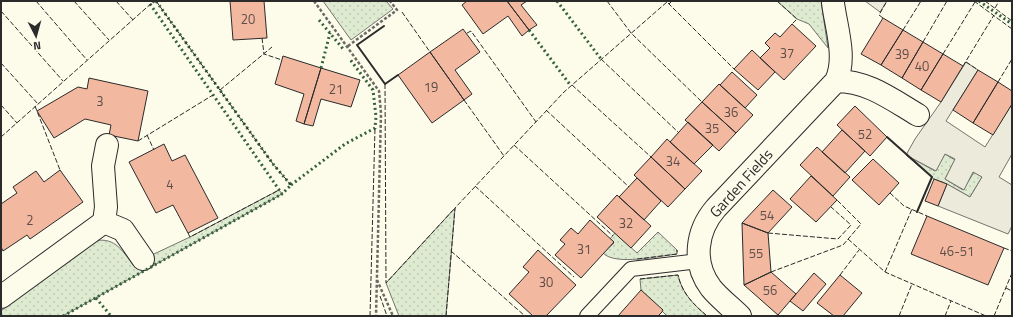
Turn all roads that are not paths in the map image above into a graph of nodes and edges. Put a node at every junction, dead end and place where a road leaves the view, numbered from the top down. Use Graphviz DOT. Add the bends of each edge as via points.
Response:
graph roads {
  1 [pos="833,3"];
  2 [pos="836,81"];
  3 [pos="918,115"];
  4 [pos="107,145"];
  5 [pos="104,222"];
  6 [pos="142,260"];
  7 [pos="699,261"];
  8 [pos="1,298"];
  9 [pos="587,316"];
  10 [pos="740,316"];
  1 -- 2 [label="street, Garden Fields" via="842,61"];
  2 -- 3 [label="street" via="865,85"];
  2 -- 7 [label="street, Garden Fields" via="713,212 701,236"];
  4 -- 5 [label="street" via="103,166 106,207"];
  5 -- 6 [label="street" via="123,230"];
  5 -- 8 [label="street"];
  7 -- 9 [label="lane" via="631,269"];
  7 -- 10 [label="street, Garden Fields" via="712,289"];
}
